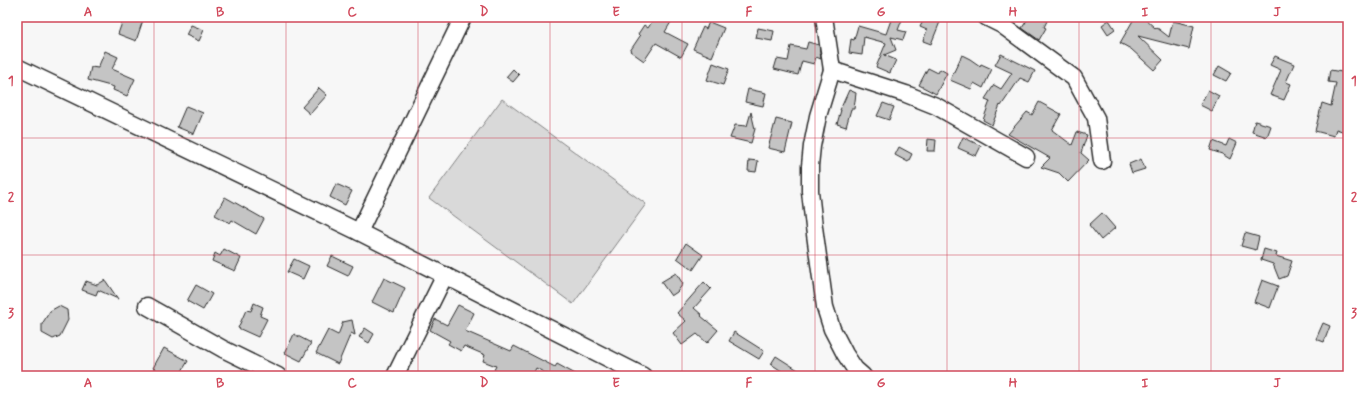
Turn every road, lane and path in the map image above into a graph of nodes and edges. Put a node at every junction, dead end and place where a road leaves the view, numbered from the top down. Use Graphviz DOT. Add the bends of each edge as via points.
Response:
graph roads {
  1 [pos="463,17"];
  2 [pos="824,17"];
  3 [pos="986,17"];
  4 [pos="17,67"];
  5 [pos="832,70"];
  6 [pos="1026,157"];
  7 [pos="1102,161"];
  8 [pos="359,232"];
  9 [pos="445,275"];
  10 [pos="148,306"];
  11 [pos="278,376"];
  12 [pos="394,376"];
  13 [pos="643,376"];
  14 [pos="863,376"];
  1 -- 8 [label="street"];
  2 -- 5 [label="street"];
  3 -- 7 [label="street" via="1002,25 1074,78 1096,118"];
  4 -- 8 [label="street"];
  5 -- 6 [label="street" via="936,106"];
  5 -- 14 [label="street" via="812,146 810,191 825,306 844,354"];
  8 -- 9 [label="street"];
  9 -- 12 [label="street"];
  9 -- 13 [label="street"];
  10 -- 11 [label="street" via="223,349"];
}
